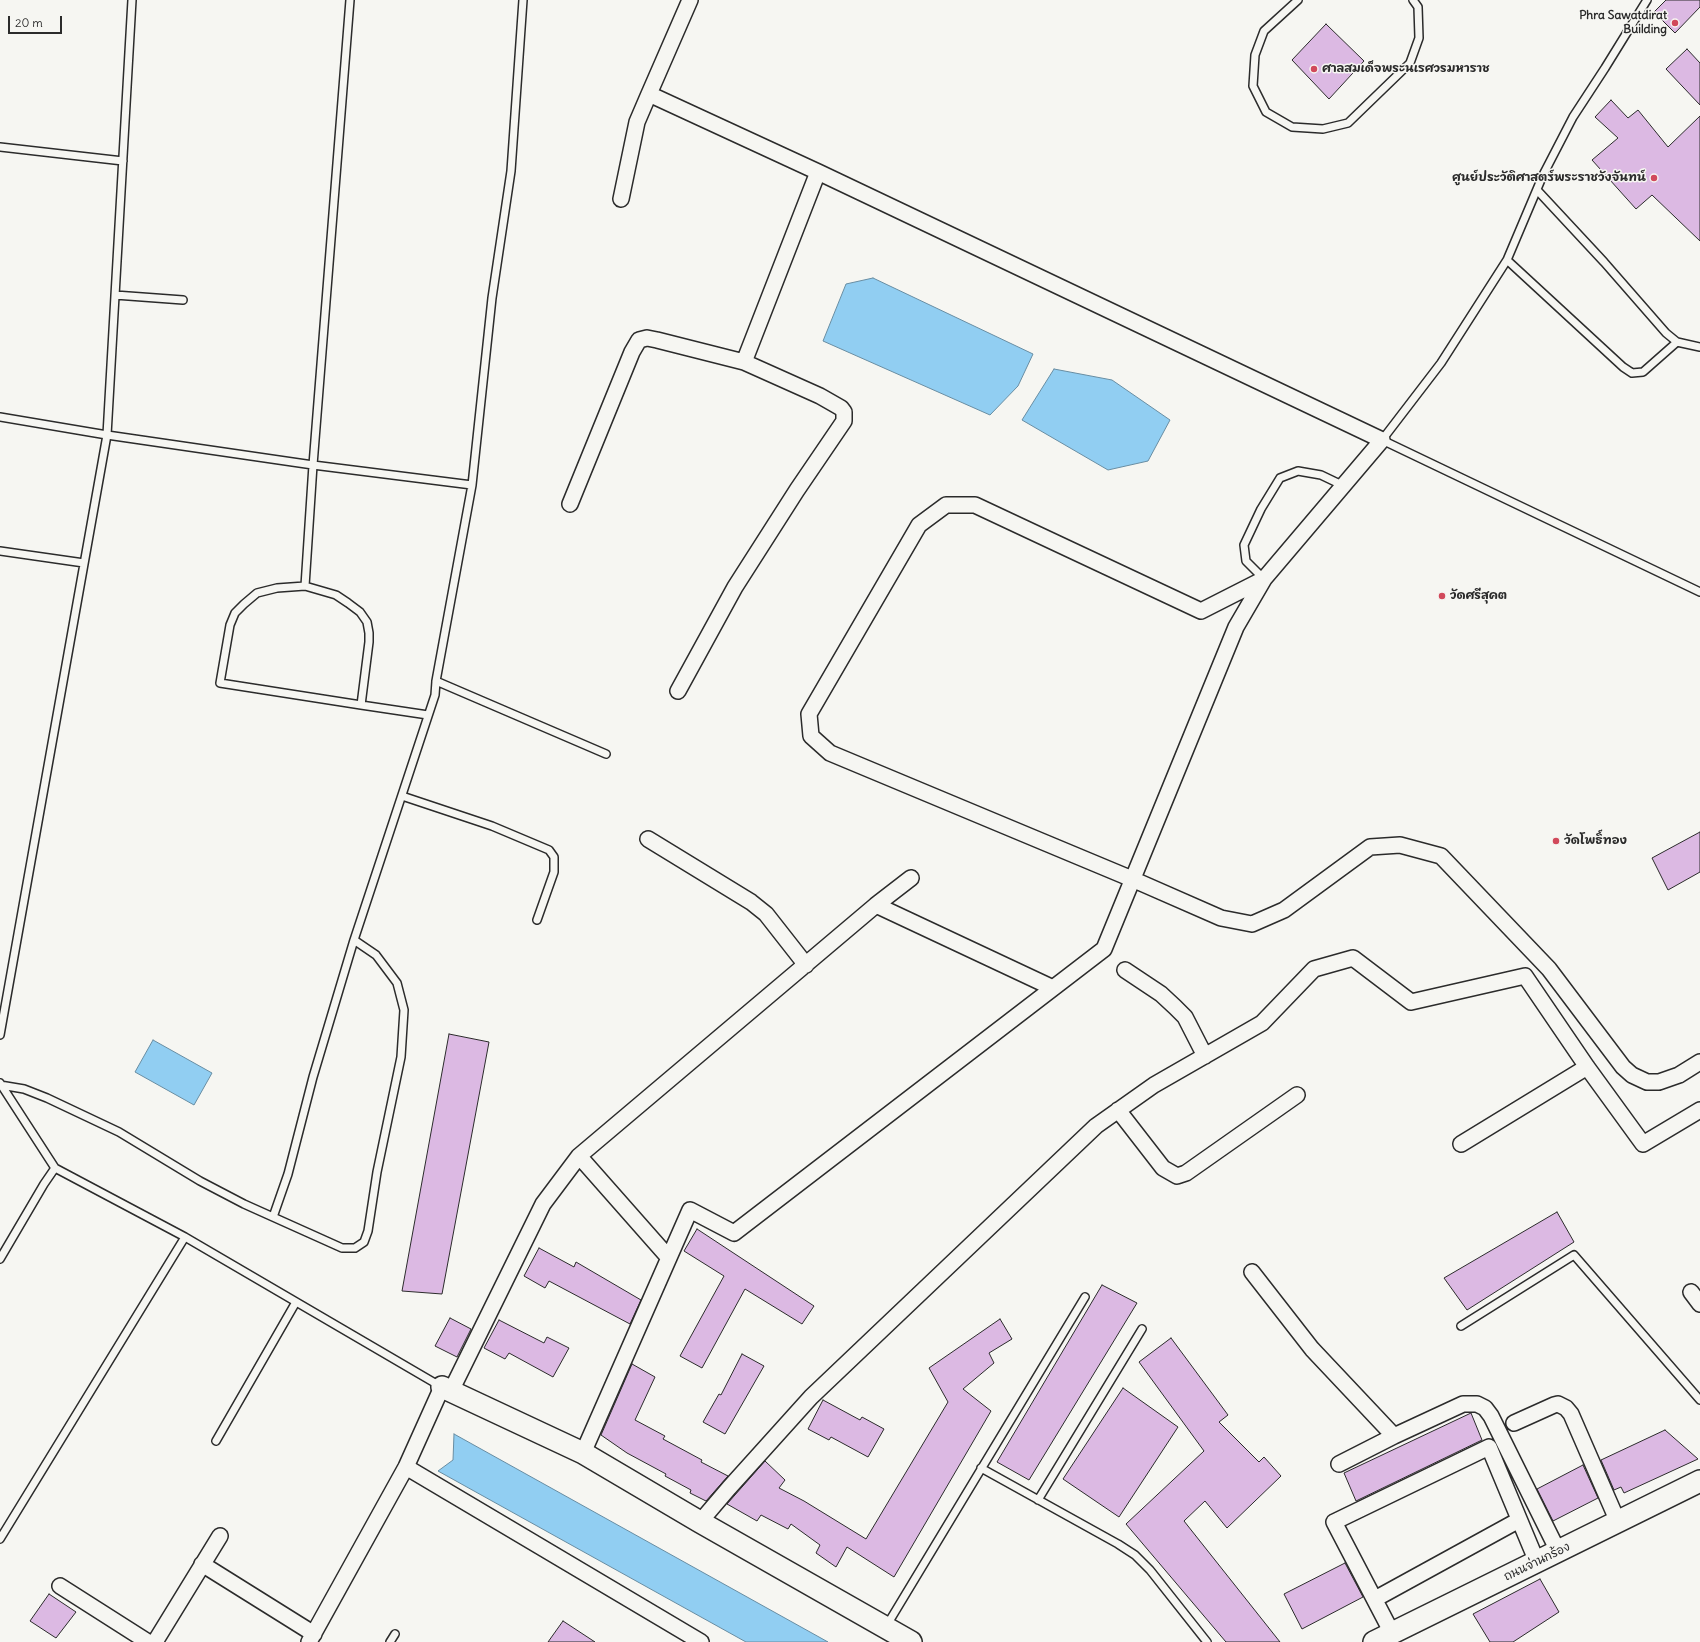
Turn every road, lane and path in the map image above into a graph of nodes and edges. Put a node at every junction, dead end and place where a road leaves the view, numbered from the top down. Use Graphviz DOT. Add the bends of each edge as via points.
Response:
graph roads {
  1 [pos="132,0"];
  2 [pos="350,0"];
  3 [pos="523,0"];
  4 [pos="690,0"];
  5 [pos="1298,0"];
  6 [pos="1413,0"];
  7 [pos="1646,0"];
  8 [pos="649,94"];
  9 [pos="0,147"];
  10 [pos="123,161"];
  11 [pos="818,172"];
  12 [pos="1537,190"];
  13 [pos="621,199"];
  14 [pos="1507,260"];
  15 [pos="115,295"];
  16 [pos="183,300"];
  17 [pos="1677,342"];
  18 [pos="1700,347"];
  19 [pos="744,362"];
  20 [pos="0,417"];
  21 [pos="107,435"];
  22 [pos="1382,440"];
  23 [pos="313,465"];
  24 [pos="472,485"];
  25 [pos="1344,486"];
  26 [pos="570,504"];
  27 [pos="0,551"];
  28 [pos="84,563"];
  29 [pos="1264,579"];
  30 [pos="306,586"];
  31 [pos="1700,592"];
  32 [pos="436,682"];
  33 [pos="678,692"];
  34 [pos="361,705"];
  35 [pos="428,715"];
  36 [pos="606,754"];
  37 [pos="402,796"];
  38 [pos="648,839"];
  39 [pos="911,878"];
  40 [pos="1132,879"];
  41 [pos="876,906"];
  42 [pos="537,920"];
  43 [pos="354,940"];
  44 [pos="806,964"];
  45 [pos="1125,970"];
  46 [pos="1053,988"];
  47 [pos="0,1035"];
  48 [pos="1205,1056"];
  49 [pos="1700,1062"];
  50 [pos="1587,1067"];
  51 [pos="0,1084"];
  52 [pos="1296,1095"];
  53 [pos="1118,1110"];
  54 [pos="1700,1110"];
  55 [pos="1461,1144"];
  56 [pos="579,1156"];
  57 [pos="55,1168"];
  58 [pos="273,1217"];
  59 [pos="185,1237"];
  60 [pos="669,1258"];
  61 [pos="0,1259"];
  62 [pos="1252,1272"];
  63 [pos="1691,1292"];
  64 [pos="1085,1297"];
  65 [pos="296,1302"];
  66 [pos="1700,1304"];
  67 [pos="1461,1326"];
  68 [pos="1142,1329"];
  69 [pos="447,1389"];
  70 [pos="1700,1400"];
  71 [pos="1514,1423"];
  72 [pos="1394,1436"];
  73 [pos="216,1441"];
  74 [pos="583,1453"];
  75 [pos="1339,1464"];
  76 [pos="406,1467"];
  77 [pos="981,1468"];
  78 [pos="1700,1481"];
  79 [pos="1038,1500"];
  80 [pos="1519,1520"];
  81 [pos="700,1522"];
  82 [pos="1618,1522"];
  83 [pos="220,1536"];
  84 [pos="0,1539"];
  85 [pos="1558,1552"];
  86 [pos="1537,1562"];
  87 [pos="202,1564"];
  88 [pos="60,1586"];
  89 [pos="1375,1599"];
  90 [pos="885,1627"];
  91 [pos="1392,1633"];
  92 [pos="395,1634"];
  93 [pos="312,1638"];
  94 [pos="148,1642"];
  95 [pos="155,1642"];
  96 [pos="390,1642"];
  97 [pos="701,1642"];
  98 [pos="911,1642"];
  99 [pos="1207,1642"];
  100 [pos="1374,1642"];
  1 -- 10 [label="lane"];
  2 -- 23 [label="lane"];
  3 -- 24 [label="lane" via="511,171 492,298"];
  4 -- 8 [label="street"];
  5 -- 6 [label="lane" via="1264,32 1255,55 1253,86 1266,112 1292,128 1323,129 1348,123 1410,64 1419,38 1418,7"];
  7 -- 12 [label="lane" via="1573,117"];
  8 -- 11 [label="street"];
  8 -- 13 [label="street" via="637,122"];
  9 -- 10 [label="lane"];
  10 -- 15 [label="lane"];
  11 -- 19 [label="street"];
  11 -- 22 [label="street"];
  12 -- 14 [label="lane"];
  12 -- 17 [label="lane"];
  14 -- 17 [label="lane" via="1632,373 1643,372"];
  14 -- 22 [label="lane" via="1441,363"];
  15 -- 16 [label="lane"];
  15 -- 21 [label="lane"];
  17 -- 18 [label="lane"];
  19 -- 26 [label="street" via="657,340 639,340"];
  19 -- 33 [label="street" via="841,408 844,412 844,421 735,587"];
  20 -- 21 [label="lane"];
  21 -- 23 [label="lane"];
  21 -- 28 [label="lane"];
  22 -- 25 [label="street"];
  22 -- 31 [label="lane"];
  23 -- 24 [label="lane"];
  23 -- 30 [label="lane"];
  24 -- 32 [label="lane"];
  25 -- 29 [label="street"];
  25 -- 29 [label="lane" via="1320,475 1298,471 1280,478 1260,509 1244,545 1246,560"];
  27 -- 28 [label="lane"];
  28 -- 47 [label="lane"];
  29 -- 40 [label="street" via="1236,627"];
  29 -- 40 [label="street" via="1201,611 975,505 946,505 919,525 809,714 811,736 830,753"];
  30 -- 34 [label="lane" via="336,595 360,612 367,622 369,642"];
  30 -- 34 [label="lane" via="277,588 257,593 235,613 230,625 220,683"];
  32 -- 35 [label="lane" via="435,695"];
  32 -- 36 [label="lane"];
  34 -- 35 [label="lane"];
  35 -- 37 [label="lane"];
  37 -- 42 [label="lane" via="492,826 549,850 554,857 554,872"];
  37 -- 43 [label="lane"];
  38 -- 44 [label="street" via="751,902 766,914"];
  39 -- 41 [label="street"];
  40 -- 46 [label="street" via="1104,949"];
  40 -- 49 [label="street" via="1221,918 1252,924 1284,910 1370,847 1400,845 1441,856 1549,968 1623,1068 1647,1082 1659,1082 1680,1075"];
  41 -- 44 [label="street"];
  41 -- 46 [label="street"];
  43 -- 58 [label="lane" via="313,1077 288,1174"];
  43 -- 58 [label="lane" via="376,955 397,984 404,1010 401,1057 377,1172 368,1231 364,1242 355,1248 342,1248"];
  44 -- 56 [label="street"];
  45 -- 48 [label="street" via="1175,1006 1185,1017"];
  46 -- 60 [label="street" via="734,1233 690,1210"];
  48 -- 50 [label="street" via="1262,1023 1314,969 1353,958 1411,1002 1525,976"];
  48 -- 53 [label="street" via="1154,1085"];
  50 -- 54 [label="street" via="1643,1144"];
  50 -- 55 [label="street"];
  51 -- 57 [label="lane"];
  51 -- 58 [label="lane" via="24,1089 47,1098 119,1132 200,1181"];
  52 -- 53 [label="street" via="1186,1173 1177,1176 1163,1168"];
  53 -- 81 [label="street" via="1096,1126 1035,1183 811,1397"];
  56 -- 60 [label="street"];
  56 -- 69 [label="street" via="544,1204"];
  57 -- 59 [label="lane"];
  57 -- 61 [label="lane"];
  59 -- 65 [label="lane"];
  59 -- 84 [label="lane"];
  60 -- 74 [label="street"];
  62 -- 72 [label="street" via="1312,1348"];
  63 -- 66 [label="street"];
  64 -- 77 [label="lane"];
  65 -- 69 [label="lane"];
  65 -- 73 [label="lane"];
  67 -- 70 [label="lane" via="1574,1255"];
  68 -- 79 [label="lane"];
  69 -- 74 [label="street"];
  69 -- 76 [label="street"];
  71 -- 82 [label="street" via="1554,1405 1566,1408 1571,1414"];
  72 -- 75 [label="street"];
  72 -- 85 [label="street" via="1464,1404 1473,1403 1481,1406 1491,1416"];
  74 -- 81 [label="street"];
  76 -- 93 [label="street"];
  76 -- 97 [label="street"];
  77 -- 79 [label="lane"];
  77 -- 90 [label="lane"];
  78 -- 82 [label="street, ถนนจ่านกร้อง"];
  79 -- 99 [label="lane" via="1135,1555 1146,1565"];
  80 -- 86 [label="street"];
  80 -- 89 [label="street"];
  80 -- 89 [label="street" via="1489,1447 1334,1522"];
  81 -- 90 [label="street"];
  82 -- 85 [label="street, ถนนจ่านกร้อง"];
  83 -- 87 [label="street"];
  85 -- 86 [label="street, ถนนจ่านกร้อง"];
  86 -- 91 [label="street, ถนนจ่านกร้อง"];
  87 -- 93 [label="street"];
  87 -- 95 [label="street"];
  88 -- 94 [label="street"];
  89 -- 91 [label="street"];
  90 -- 98 [label="street"];
  91 -- 100 [label="street, ถนนจ่านกร้อง"];
  92 -- 96 [label="lane"];
}
